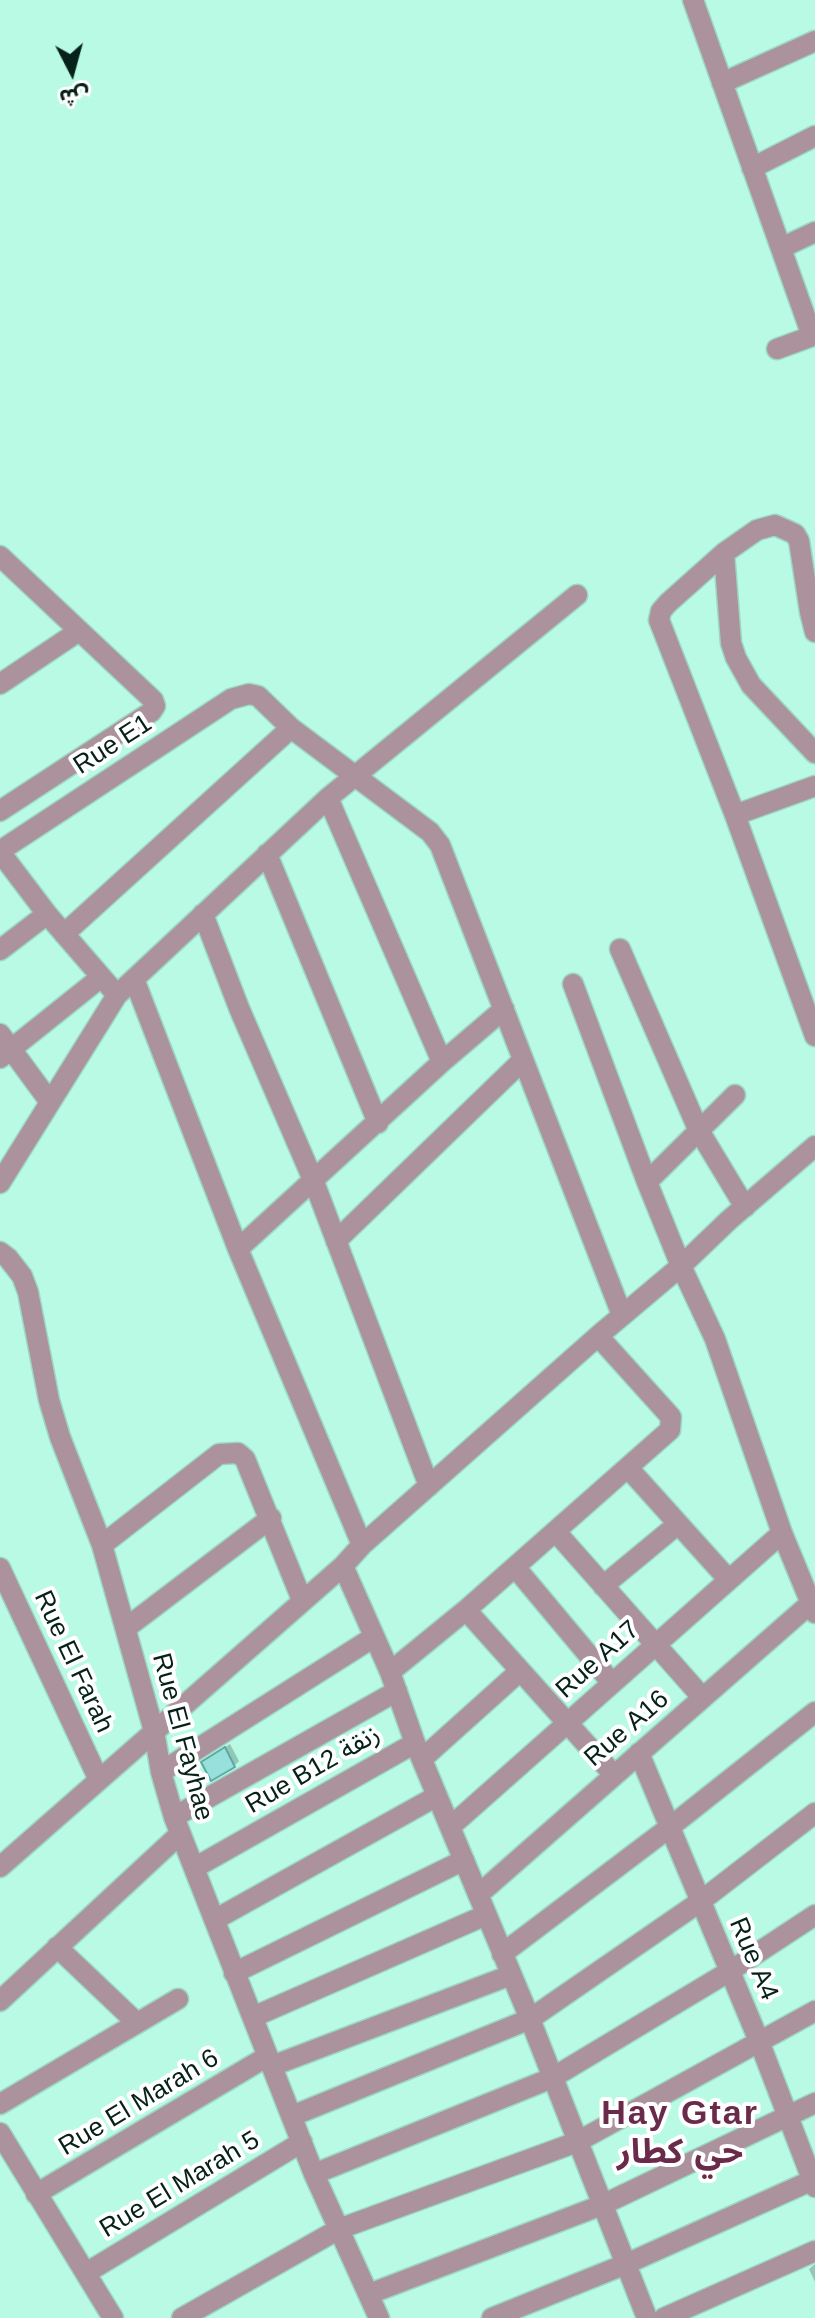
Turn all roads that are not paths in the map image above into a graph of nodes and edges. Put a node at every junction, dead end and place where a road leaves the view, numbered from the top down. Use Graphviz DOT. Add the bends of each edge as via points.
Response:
graph roads {
  1 [pos="693,0"];
  2 [pos="815,41"];
  3 [pos="722,83"];
  4 [pos="815,136"];
  5 [pos="752,168"];
  6 [pos="815,232"];
  7 [pos="781,248"];
  8 [pos="814,336"];
  9 [pos="777,349"];
  10 [pos="724,553"];
  11 [pos="2,561"];
  12 [pos="577,595"];
  13 [pos="79,631"];
  14 [pos="815,632"];
  15 [pos="0,684"];
  16 [pos="291,728"];
  17 [pos="815,753"];
  18 [pos="356,776"];
  19 [pos="815,786"];
  20 [pos="328,798"];
  21 [pos="0,811"];
  22 [pos="735,815"];
  23 [pos="0,851"];
  24 [pos="267,854"];
  25 [pos="47,914"];
  26 [pos="203,914"];
  27 [pos="64,934"];
  28 [pos="620,949"];
  29 [pos="0,950"];
  30 [pos="100,978"];
  31 [pos="134,979"];
  32 [pos="573,984"];
  33 [pos="808,987"];
  34 [pos="117,995"];
  35 [pos="504,1009"];
  36 [pos="815,1036"];
  37 [pos="3,1047"];
  38 [pos="523,1060"];
  39 [pos="442,1062"];
  40 [pos="735,1095"];
  41 [pos="50,1102"];
  42 [pos="378,1123"];
  43 [pos="698,1129"];
  44 [pos="815,1146"];
  45 [pos="314,1182"];
  46 [pos="647,1182"];
  47 [pos="0,1183"];
  48 [pos="745,1207"];
  49 [pos="336,1241"];
  50 [pos="238,1249"];
  51 [pos="0,1252"];
  52 [pos="681,1266"];
  53 [pos="622,1315"];
  54 [pos="598,1336"];
  55 [pos="629,1469"];
  56 [pos="429,1486"];
  57 [pos="271,1518"];
  58 [pos="678,1524"];
  59 [pos="556,1532"];
  60 [pos="782,1533"];
  61 [pos="102,1545"];
  62 [pos="362,1545"];
  63 [pos="343,1566"];
  64 [pos="515,1567"];
  65 [pos="0,1568"];
  66 [pos="728,1579"];
  67 [pos="603,1586"];
  68 [pos="302,1600"];
  69 [pos="813,1608"];
  70 [pos="466,1610"];
  71 [pos="126,1628"];
  72 [pos="374,1637"];
  73 [pos="655,1645"];
  74 [pos="520,1671"];
  75 [pos="394,1682"];
  76 [pos="612,1683"];
  77 [pos="702,1697"];
  78 [pos="815,1712"];
  79 [pos="567,1724"];
  80 [pos="154,1731"];
  81 [pos="418,1751"];
  82 [pos="639,1753"];
  83 [pos="161,1772"];
  84 [pos="614,1775"];
  85 [pos="98,1778"];
  86 [pos="437,1796"];
  87 [pos="815,1813"];
  88 [pos="177,1825"];
  89 [pos="450,1827"];
  90 [pos="670,1827"];
  91 [pos="464,1860"];
  92 [pos="0,1867"];
  93 [pos="196,1867"];
  94 [pos="478,1895"];
  95 [pos="701,1901"];
  96 [pos="486,1915"];
  97 [pos="815,1915"];
  98 [pos="216,1919"];
  99 [pos="57,1947"];
  100 [pos="502,1954"];
  101 [pos="730,1971"];
  102 [pos="234,1973"];
  103 [pos="511,1975"];
  104 [pos="178,1999"];
  105 [pos="0,2001"];
  106 [pos="815,2011"];
  107 [pos="253,2017"];
  108 [pos="530,2019"];
  109 [pos="137,2023"];
  110 [pos="759,2041"];
  111 [pos="270,2061"];
  112 [pos="552,2078"];
  113 [pos="815,2103"];
  114 [pos="0,2104"];
  115 [pos="292,2116"];
  116 [pos="788,2116"];
  117 [pos="0,2133"];
  118 [pos="302,2142"];
  119 [pos="577,2142"];
  120 [pos="314,2174"];
  121 [pos="814,2182"];
  122 [pos="36,2194"];
  123 [pos="602,2205"];
  124 [pos="339,2229"];
  125 [pos="815,2251"];
  126 [pos="626,2264"];
  127 [pos="86,2273"];
  128 [pos="373,2311"];
  129 [pos="113,2318"];
  130 [pos="182,2318"];
  131 [pos="492,2318"];
  132 [pos="647,2318"];
  133 [pos="664,2318"];
  1 -- 3 [label="street"];
  2 -- 3 [label="street"];
  3 -- 5 [label="street"];
  4 -- 5 [label="street"];
  5 -- 7 [label="street"];
  6 -- 7 [label="street"];
  7 -- 8 [label="street"];
  8 -- 9 [label="street"];
  10 -- 14 [label="street" via="766,526 795,534"];
  10 -- 17 [label="street" via="736,658 751,685"];
  10 -- 22 [label="street" via="668,603 659,620"];
  11 -- 13 [label="street"];
  12 -- 18 [label="street"];
  13 -- 15 [label="street"];
  13 -- 21 [label="street" via="155,706"];
  16 -- 18 [label="street"];
  16 -- 23 [label="street, Rue E1" via="258,696 231,699"];
  16 -- 27 [label="street"];
  18 -- 20 [label="street"];
  18 -- 35 [label="street" via="440,845"];
  19 -- 22 [label="street"];
  20 -- 24 [label="street"];
  20 -- 39 [label="street"];
  22 -- 33 [label="street"];
  23 -- 25 [label="street"];
  24 -- 26 [label="street"];
  24 -- 42 [label="street"];
  25 -- 27 [label="street"];
  25 -- 29 [label="street"];
  26 -- 31 [label="street"];
  26 -- 45 [label="street"];
  27 -- 30 [label="street"];
  28 -- 43 [label="street"];
  30 -- 34 [label="street"];
  30 -- 37 [label="street"];
  31 -- 34 [label="street"];
  31 -- 50 [label="street"];
  32 -- 46 [label="street"];
  33 -- 36 [label="street"];
  34 -- 41 [label="street"];
  35 -- 38 [label="street"];
  35 -- 39 [label="street"];
  37 -- 41 [label="street"];
  38 -- 49 [label="street"];
  38 -- 53 [label="street"];
  39 -- 42 [label="street"];
  40 -- 43 [label="street"];
  41 -- 47 [label="street"];
  42 -- 45 [label="street"];
  43 -- 46 [label="street"];
  43 -- 48 [label="street"];
  44 -- 48 [label="street"];
  45 -- 49 [label="street"];
  45 -- 50 [label="street"];
  46 -- 52 [label="street"];
  48 -- 52 [label="street"];
  49 -- 56 [label="street"];
  50 -- 62 [label="street"];
  51 -- 61 [label="street, Rue El Fayhae" via="22,1276 28,1292 49,1400"];
  52 -- 53 [label="street"];
  52 -- 60 [label="street" via="715,1339"];
  53 -- 54 [label="street"];
  54 -- 55 [label="street" via="671,1417 670,1430"];
  54 -- 56 [label="street"];
  55 -- 58 [label="street"];
  55 -- 59 [label="street"];
  56 -- 62 [label="street"];
  57 -- 61 [label="street" via="245,1459 230,1451 219,1454"];
  57 -- 68 [label="street"];
  57 -- 71 [label="street"];
  58 -- 66 [label="street"];
  58 -- 67 [label="street"];
  59 -- 64 [label="street"];
  59 -- 67 [label="street"];
  60 -- 66 [label="street, Rue A17"];
  60 -- 69 [label="street"];
  61 -- 71 [label="street, Rue El Fayhae"];
  62 -- 63 [label="street"];
  63 -- 68 [label="street"];
  63 -- 72 [label="street"];
  64 -- 70 [label="street"];
  64 -- 76 [label="street"];
  65 -- 85 [label="street, Rue El Farah"];
  66 -- 73 [label="street, Rue A17"];
  67 -- 73 [label="street"];
  68 -- 80 [label="street"];
  69 -- 77 [label="street, Rue A16"];
  70 -- 74 [label="street"];
  70 -- 75 [label="street"];
  71 -- 80 [label="street, Rue El Fayhae"];
  72 -- 75 [label="street"];
  72 -- 83 [label="street"];
  73 -- 76 [label="street, Rue A17"];
  73 -- 77 [label="street"];
  74 -- 79 [label="street"];
  74 -- 81 [label="street, Rue B12 زنقة"];
  75 -- 81 [label="street"];
  75 -- 88 [label="street"];
  76 -- 79 [label="street, Rue A17"];
  77 -- 82 [label="street, Rue A16"];
  78 -- 90 [label="street"];
  79 -- 84 [label="street"];
  79 -- 89 [label="street, Rue A17"];
  80 -- 83 [label="street, Rue El Fayhae"];
  80 -- 85 [label="street"];
  81 -- 86 [label="street"];
  81 -- 93 [label="street, Rue B12 زنقة"];
  82 -- 84 [label="street, Rue A16"];
  82 -- 90 [label="street, Rue A4"];
  83 -- 88 [label="street, Rue El Fayhae"];
  84 -- 94 [label="street, Rue A16"];
  85 -- 92 [label="street"];
  86 -- 89 [label="street"];
  86 -- 98 [label="street"];
  87 -- 95 [label="street"];
  88 -- 93 [label="street, Rue El Fayhae"];
  88 -- 99 [label="street"];
  89 -- 91 [label="street"];
  90 -- 95 [label="street, Rue A4"];
  90 -- 100 [label="street"];
  91 -- 94 [label="street"];
  91 -- 102 [label="street"];
  93 -- 98 [label="street, Rue El Fayhae"];
  94 -- 96 [label="street"];
  95 -- 101 [label="street, Rue A4"];
  95 -- 108 [label="street"];
  96 -- 100 [label="street"];
  96 -- 107 [label="street"];
  97 -- 101 [label="street"];
  98 -- 102 [label="street, Rue El Fayhae"];
  99 -- 105 [label="street"];
  99 -- 109 [label="street"];
  100 -- 103 [label="street"];
  101 -- 110 [label="street, Rue A4"];
  101 -- 112 [label="street"];
  102 -- 107 [label="street, Rue El Fayhae"];
  103 -- 108 [label="street"];
  103 -- 111 [label="street, Rue El Marah 6"];
  104 -- 109 [label="street"];
  106 -- 110 [label="street"];
  107 -- 111 [label="street, Rue El Fayhae"];
  108 -- 112 [label="street"];
  108 -- 115 [label="street"];
  109 -- 114 [label="street"];
  110 -- 116 [label="street, Rue A4"];
  110 -- 119 [label="street"];
  111 -- 115 [label="street, Rue El Fayhae"];
  111 -- 122 [label="street, Rue El Marah 6"];
  112 -- 119 [label="street"];
  112 -- 120 [label="street"];
  113 -- 116 [label="street"];
  115 -- 118 [label="street, Rue El Fayhae"];
  116 -- 121 [label="street, Rue A4"];
  116 -- 123 [label="street"];
  117 -- 122 [label="street"];
  118 -- 120 [label="street, Rue El Fayhae"];
  118 -- 127 [label="street, Rue El Marah 5"];
  119 -- 123 [label="street"];
  119 -- 124 [label="street"];
  120 -- 124 [label="street, Rue El Fayhae"];
  121 -- 126 [label="street"];
  122 -- 127 [label="street"];
  123 -- 126 [label="street"];
  123 -- 128 [label="street"];
  124 -- 128 [label="street, Rue El Fayhae"];
  124 -- 130 [label="street"];
  125 -- 133 [label="street"];
  126 -- 131 [label="street"];
  126 -- 132 [label="street"];
  127 -- 129 [label="street"];
}
